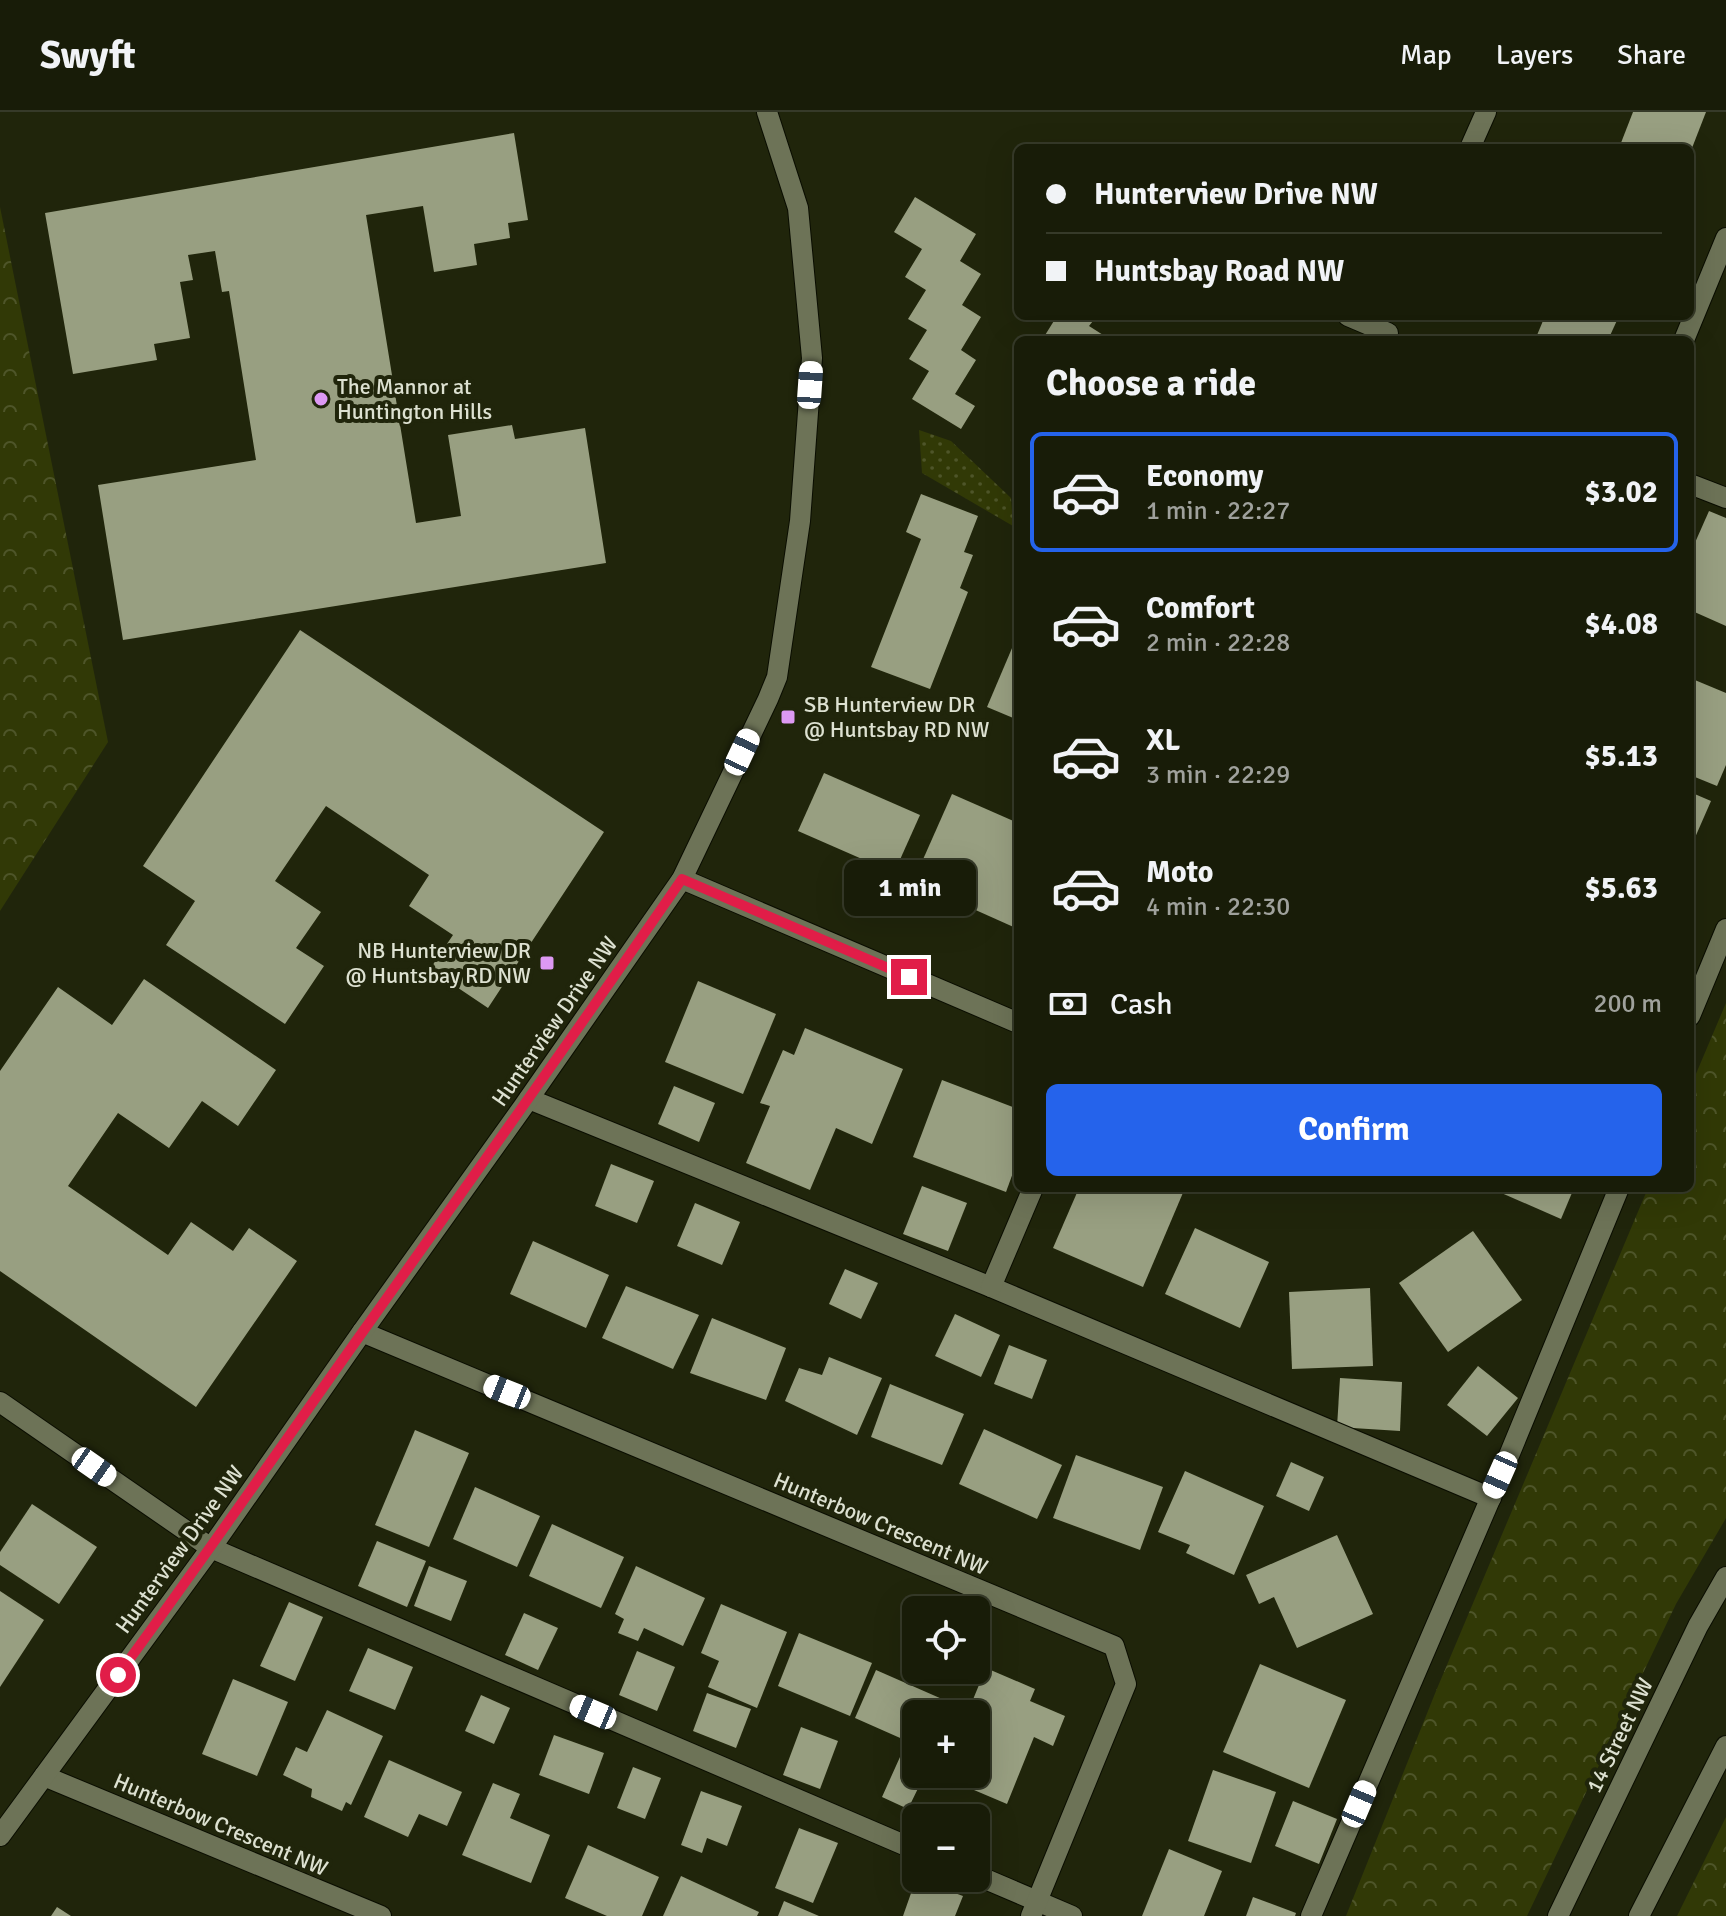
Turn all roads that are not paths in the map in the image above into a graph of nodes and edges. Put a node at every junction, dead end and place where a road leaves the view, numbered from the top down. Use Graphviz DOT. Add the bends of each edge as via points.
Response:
graph roads {
  1 [pos="767,112"];
  2 [pos="1486,112"];
  3 [pos="1472,144"];
  4 [pos="1726,238"];
  5 [pos="1694,316"];
  6 [pos="1360,320"];
  7 [pos="1390,330"];
  8 [pos="1694,486"];
  9 [pos="1726,498"];
  10 [pos="682,879"];
  11 [pos="1726,929"];
  12 [pos="1694,1006"];
  13 [pos="1014,1021"];
  14 [pos="529,1099"];
  15 [pos="1031,1192"];
  16 [pos="1617,1192"];
  17 [pos="991,1287"];
  18 [pos="362,1332"];
  19 [pos="0,1402"];
  20 [pos="1491,1498"];
  21 [pos="211,1548"];
  22 [pos="1726,1577"];
  23 [pos="1726,1746"];
  24 [pos="44,1776"];
  25 [pos="0,1836"];
  26 [pos="902,1844"];
  27 [pos="990,1883"];
  28 [pos="1034,1909"];
  29 [pos="381,1916"];
  30 [pos="1072,1916"];
  31 [pos="1311,1916"];
  32 [pos="1558,1916"];
  33 [pos="1639,1916"];
  1 -- 10 [label="street, Hunterview Drive NW" via="798,208 812,358 800,521 777,677"];
  2 -- 3 [label="street"];
  4 -- 5 [label="street"];
  6 -- 7 [label="street"];
  8 -- 9 [label="street"];
  10 -- 13 [label="street"];
  10 -- 14 [label="street, Hunterview Drive NW"];
  11 -- 12 [label="street"];
  14 -- 17 [label="street"];
  14 -- 18 [label="street, Hunterview Drive NW"];
  15 -- 17 [label="street"];
  16 -- 20 [label="street"];
  17 -- 20 [label="street"];
  18 -- 21 [label="street, Hunterview Drive NW"];
  18 -- 28 [label="street, Hunterbow Crescent NW" via="1114,1646 1126,1684"];
  19 -- 21 [label="street"];
  20 -- 31 [label="street"];
  21 -- 24 [label="street, Hunterview Drive NW"];
  21 -- 26 [label="street"];
  22 -- 32 [label="street, 14 Street NW"];
  23 -- 33 [label="street"];
  24 -- 25 [label="street, Hunterview Drive NW"];
  24 -- 29 [label="street, Hunterbow Crescent NW"];
  27 -- 28 [label="street"];
  28 -- 30 [label="street"];
}
